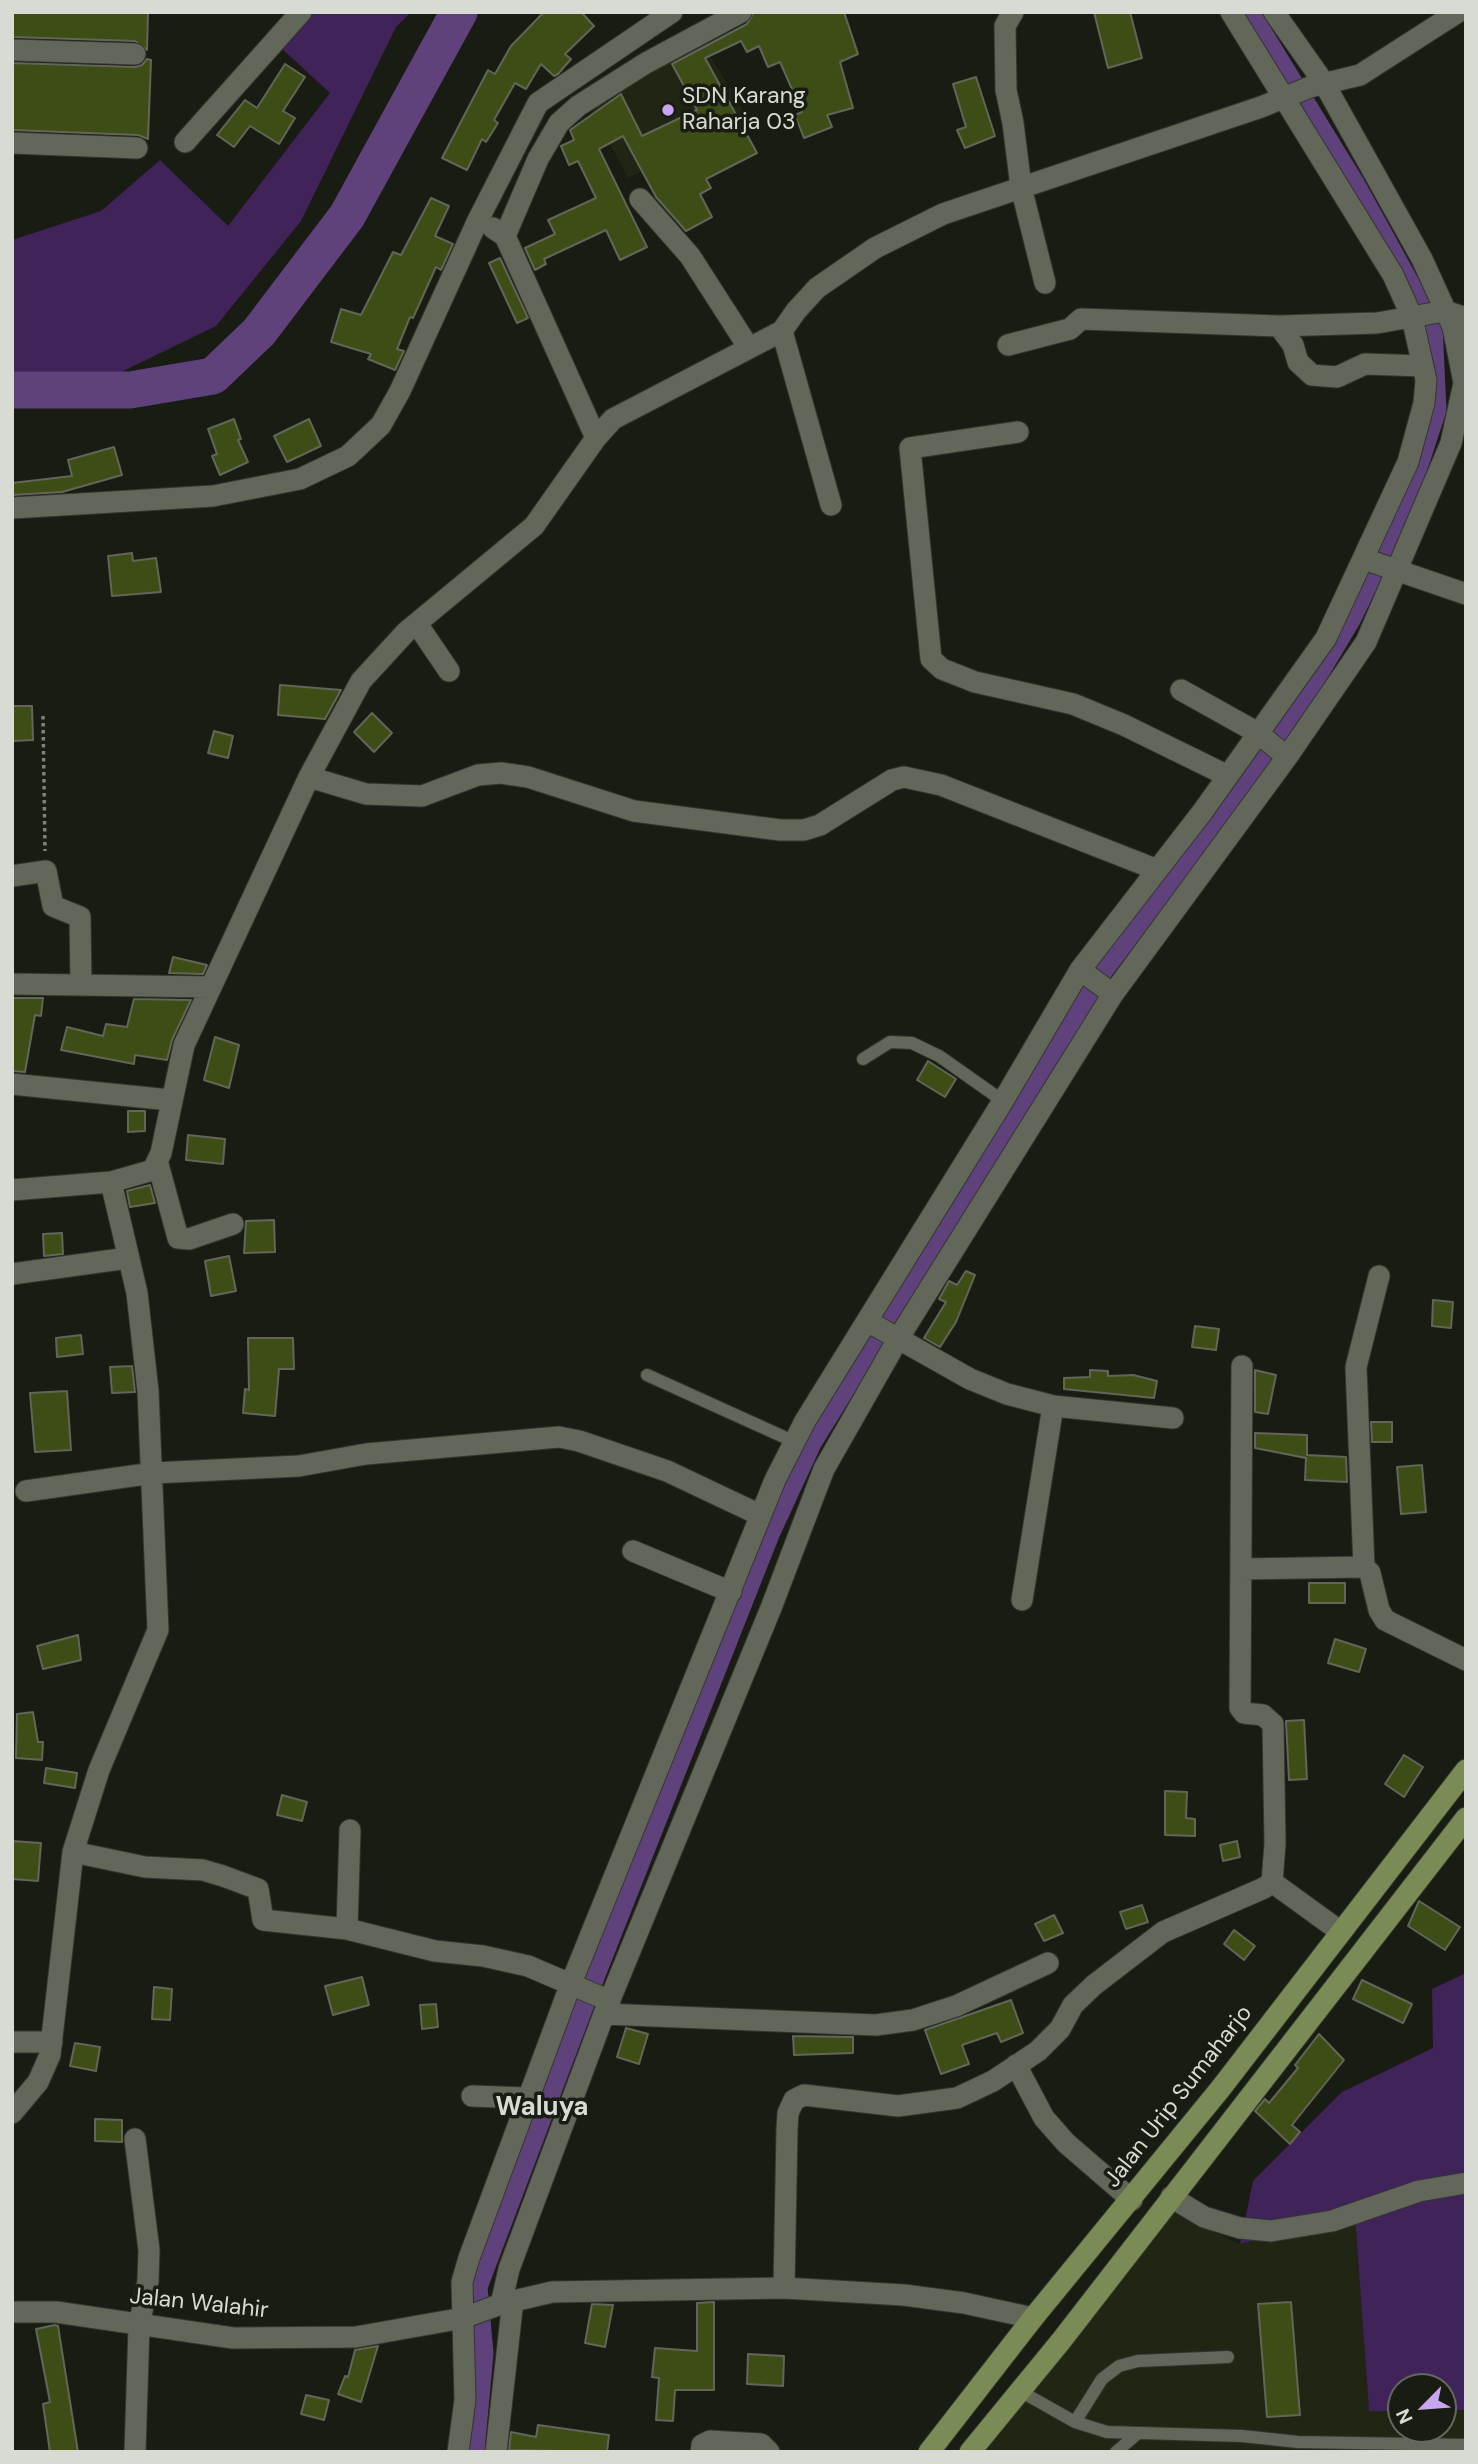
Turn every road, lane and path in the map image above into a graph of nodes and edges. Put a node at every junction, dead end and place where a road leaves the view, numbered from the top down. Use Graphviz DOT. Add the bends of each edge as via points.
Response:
graph roads {
  1 [pos="301,12"];
  2 [pos="672,12"];
  3 [pos="741,12"];
  4 [pos="1013,12"];
  5 [pos="1231,12"];
  6 [pos="1274,12"];
  7 [pos="1458,12"];
  8 [pos="708,20"];
  9 [pos="12,50"];
  10 [pos="640,50"];
  11 [pos="135,54"];
  12 [pos="1317,85"];
  13 [pos="571,95"];
  14 [pos="1286,97"];
  15 [pos="185,142"];
  16 [pos="12,143"];
  17 [pos="137,148"];
  18 [pos="529,153"];
  19 [pos="1021,187"];
  20 [pos="640,199"];
  21 [pos="492,228"];
  22 [pos="1045,283"];
  23 [pos="1428,314"];
  24 [pos="1466,318"];
  25 [pos="1279,326"];
  26 [pos="782,331"];
  27 [pos="1008,345"];
  28 [pos="749,348"];
  29 [pos="1423,366"];
  30 [pos="1018,432"];
  31 [pos="596,438"];
  32 [pos="831,505"];
  33 [pos="12,508"];
  34 [pos="1382,565"];
  35 [pos="1466,593"];
  36 [pos="417,624"];
  37 [pos="449,671"];
  38 [pos="1181,690"];
  39 [pos="43,716"];
  40 [pos="1273,745"];
  41 [pos="1228,776"];
  42 [pos="309,777"];
  43 [pos="1218,822"];
  44 [pos="1155,869"];
  45 [pos="46,871"];
  46 [pos="12,876"];
  47 [pos="1084,973"];
  48 [pos="81,983"];
  49 [pos="12,984"];
  50 [pos="211,987"];
  51 [pos="1110,992"];
  52 [pos="863,1059"];
  53 [pos="12,1084"];
  54 [pos="170,1100"];
  55 [pos="1003,1101"];
  56 [pos="158,1164"];
  57 [pos="111,1182"];
  58 [pos="12,1190"];
  59 [pos="233,1224"];
  60 [pos="128,1258"];
  61 [pos="12,1274"];
  62 [pos="1379,1276"];
  63 [pos="883,1330"];
  64 [pos="1242,1366"];
  65 [pos="647,1375"];
  66 [pos="1053,1406"];
  67 [pos="1173,1418"];
  68 [pos="795,1443"];
  69 [pos="153,1473"];
  70 [pos="26,1491"];
  71 [pos="760,1515"];
  72 [pos="633,1551"];
  73 [pos="1364,1567"];
  74 [pos="1241,1569"];
  75 [pos="731,1592"];
  76 [pos="1022,1600"];
  77 [pos="1466,1660"];
  78 [pos="1466,1770"];
  79 [pos="1466,1818"];
  80 [pos="349,1830"];
  81 [pos="74,1852"];
  82 [pos="1272,1882"];
  83 [pos="347,1929"];
  84 [pos="1341,1932"];
  85 [pos="1048,1963"];
  86 [pos="577,1989"];
  87 [pos="606,2005"];
  88 [pos="12,2042"];
  89 [pos="52,2042"];
  90 [pos="1016,2065"];
  91 [pos="472,2096"];
  92 [pos="527,2098"];
  93 [pos="12,2113"];
  94 [pos="135,2139"];
  95 [pos="1466,2183"];
  96 [pos="1171,2197"];
  97 [pos="1132,2200"];
  98 [pos="784,2288"];
  99 [pos="503,2303"];
  100 [pos="12,2312"];
  101 [pos="465,2317"];
  102 [pos="1033,2318"];
  103 [pos="139,2326"];
  104 [pos="1228,2357"];
  105 [pos="1020,2391"];
  106 [pos="484,2401"];
  107 [pos="1075,2422"];
  108 [pos="1137,2434"];
  109 [pos="1466,2445"];
  110 [pos="135,2452"];
  111 [pos="458,2452"];
  112 [pos="496,2452"];
  113 [pos="701,2452"];
  114 [pos="769,2452"];
  115 [pos="929,2452"];
  116 [pos="970,2452"];
  117 [pos="1116,2452"];
  1 -- 15 [label="street"];
  2 -- 10 [label="street"];
  3 -- 8 [label="street"];
  4 -- 19 [label="street" via="1005,26 1006,90"];
  5 -- 14 [label="street"];
  6 -- 12 [label="street"];
  7 -- 12 [label="street" via="1360,75"];
  8 -- 10 [label="street"];
  9 -- 11 [label="street"];
  10 -- 13 [label="street"];
  12 -- 14 [label="street"];
  12 -- 23 [label="street" via="1422,259"];
  13 -- 18 [label="street" via="559,123"];
  13 -- 18 [label="street" via="538,103"];
  14 -- 19 [label="street"];
  14 -- 23 [label="street" via="1393,275"];
  16 -- 17 [label="street"];
  18 -- 21 [label="street"];
  18 -- 21 [label="street"];
  19 -- 22 [label="street"];
  19 -- 26 [label="street" via="943,214 875,248 817,288"];
  20 -- 28 [label="street" via="690,256"];
  21 -- 31 [label="street"];
  21 -- 33 [label="street" via="381,425 348,456 300,480 214,496"];
  23 -- 24 [label="street"];
  23 -- 25 [label="street" via="1377,323"];
  23 -- 29 [label="street"];
  23 -- 34 [label="street" via="1453,327 1464,383 1451,443"];
  25 -- 27 [label="street" via="1081,318 1070,329"];
  25 -- 29 [label="street" via="1293,345 1298,362 1312,375 1338,377 1365,364"];
  26 -- 28 [label="street"];
  26 -- 32 [label="street"];
  28 -- 31 [label="street" via="634,406 613,419"];
  29 -- 34 [label="street" via="1424,403"];
  30 -- 41 [label="street" via="909,448 931,659 942,669 975,682 1073,704"];
  31 -- 36 [label="street" via="534,526"];
  34 -- 35 [label="street"];
  34 -- 40 [label="street" via="1326,638"];
  34 -- 40 [label="street" via="1366,642"];
  36 -- 37 [label="street"];
  36 -- 42 [label="street" via="361,681"];
  38 -- 40 [label="street"];
  39 -- 45 [label="path"];
  40 -- 41 [label="street"];
  40 -- 43 [label="street"];
  41 -- 43 [label="street"];
  42 -- 44 [label="street" via="366,794 422,796 478,775 501,773 528,777 634,811 780,830 820,825 886,783 904,777 942,785"];
  42 -- 50 [label="street"];
  43 -- 44 [label="street"];
  43 -- 51 [label="street"];
  44 -- 47 [label="street"];
  45 -- 46 [label="street"];
  45 -- 48 [label="street" via="53,906 80,917"];
  47 -- 51 [label="street"];
  47 -- 55 [label="street"];
  48 -- 49 [label="street"];
  48 -- 50 [label="street"];
  50 -- 54 [label="street" via="184,1045"];
  51 -- 63 [label="street"];
  52 -- 55 [label="lane" via="890,1042 912,1043 939,1056"];
  53 -- 54 [label="street"];
  54 -- 56 [label="street"];
  55 -- 63 [label="street"];
  56 -- 57 [label="street" via="153,1170"];
  56 -- 59 [label="street" via="178,1238"];
  57 -- 58 [label="street"];
  57 -- 60 [label="street"];
  60 -- 61 [label="street"];
  60 -- 69 [label="street" via="136,1293"];
  62 -- 73 [label="street" via="1356,1367"];
  63 -- 66 [label="street" via="982,1384"];
  63 -- 68 [label="street"];
  63 -- 87 [label="street"];
  64 -- 74 [label="street"];
  65 -- 68 [label="lane"];
  66 -- 67 [label="street"];
  66 -- 76 [label="street"];
  68 -- 71 [label="street"];
  69 -- 70 [label="street"];
  69 -- 71 [label="street" via="299,1466 366,1454 559,1437 667,1471"];
  69 -- 81 [label="street" via="158,1630 99,1770"];
  71 -- 75 [label="street"];
  72 -- 75 [label="street"];
  73 -- 74 [label="street"];
  73 -- 77 [label="street" via="1385,1620"];
  74 -- 82 [label="street" via="1240,1708 1244,1713 1263,1715 1273,1724"];
  75 -- 86 [label="street"];
  78 -- 84 [label="highway, Jalan Urip Sumaharjo"];
  79 -- 96 [label="highway"];
  80 -- 83 [label="street"];
  81 -- 83 [label="street" via="145,1867 203,1870 258,1889 263,1920"];
  81 -- 89 [label="street"];
  82 -- 84 [label="street"];
  82 -- 90 [label="street" via="1152,1940 1094,1985 1073,2005 1060,2029"];
  83 -- 86 [label="street" via="435,1951 502,1959"];
  84 -- 97 [label="highway, Jalan Urip Sumaharjo"];
  85 -- 87 [label="street" via="956,2007 876,2025"];
  86 -- 87 [label="street"];
  86 -- 92 [label="street"];
  87 -- 99 [label="street" via="509,2269"];
  88 -- 89 [label="street"];
  89 -- 93 [label="street" via="38,2082"];
  90 -- 97 [label="street" via="1044,2118"];
  90 -- 98 [label="street" via="957,2098 898,2106 804,2095 794,2100 787,2129"];
  91 -- 92 [label="street"];
  92 -- 101 [label="street" via="462,2282"];
  94 -- 103 [label="street" via="149,2250"];
  95 -- 96 [label="street" via="1419,2191 1332,2221 1271,2231 1203,2217"];
  96 -- 105 [label="highway"];
  97 -- 102 [label="highway, Jalan Urip Sumaharjo"];
  98 -- 99 [label="street, Jalan Walahir" via="599,2289 552,2292"];
  98 -- 102 [label="street, Jalan Walahir" via="904,2295"];
  99 -- 101 [label="street, Jalan Walahir"];
  99 -- 106 [label="street"];
  100 -- 103 [label="street, Jalan Walahir" via="56,2312"];
  101 -- 103 [label="street, Jalan Walahir" via="356,2337 233,2338"];
  101 -- 106 [label="street"];
  102 -- 115 [label="highway, Jalan Urip Sumaharjo"];
  103 -- 110 [label="street"];
  104 -- 107 [label="lane" via="1138,2361 1119,2367 1102,2379"];
  105 -- 107 [label="lane"];
  105 -- 116 [label="highway"];
  106 -- 111 [label="street"];
  106 -- 112 [label="street"];
  107 -- 108 [label="lane" via="1093,2430"];
  108 -- 109 [label="lane"];
  108 -- 117 [label="lane"];
  113 -- 114 [label="street" via="702,2445 710,2441 761,2444"];
}
